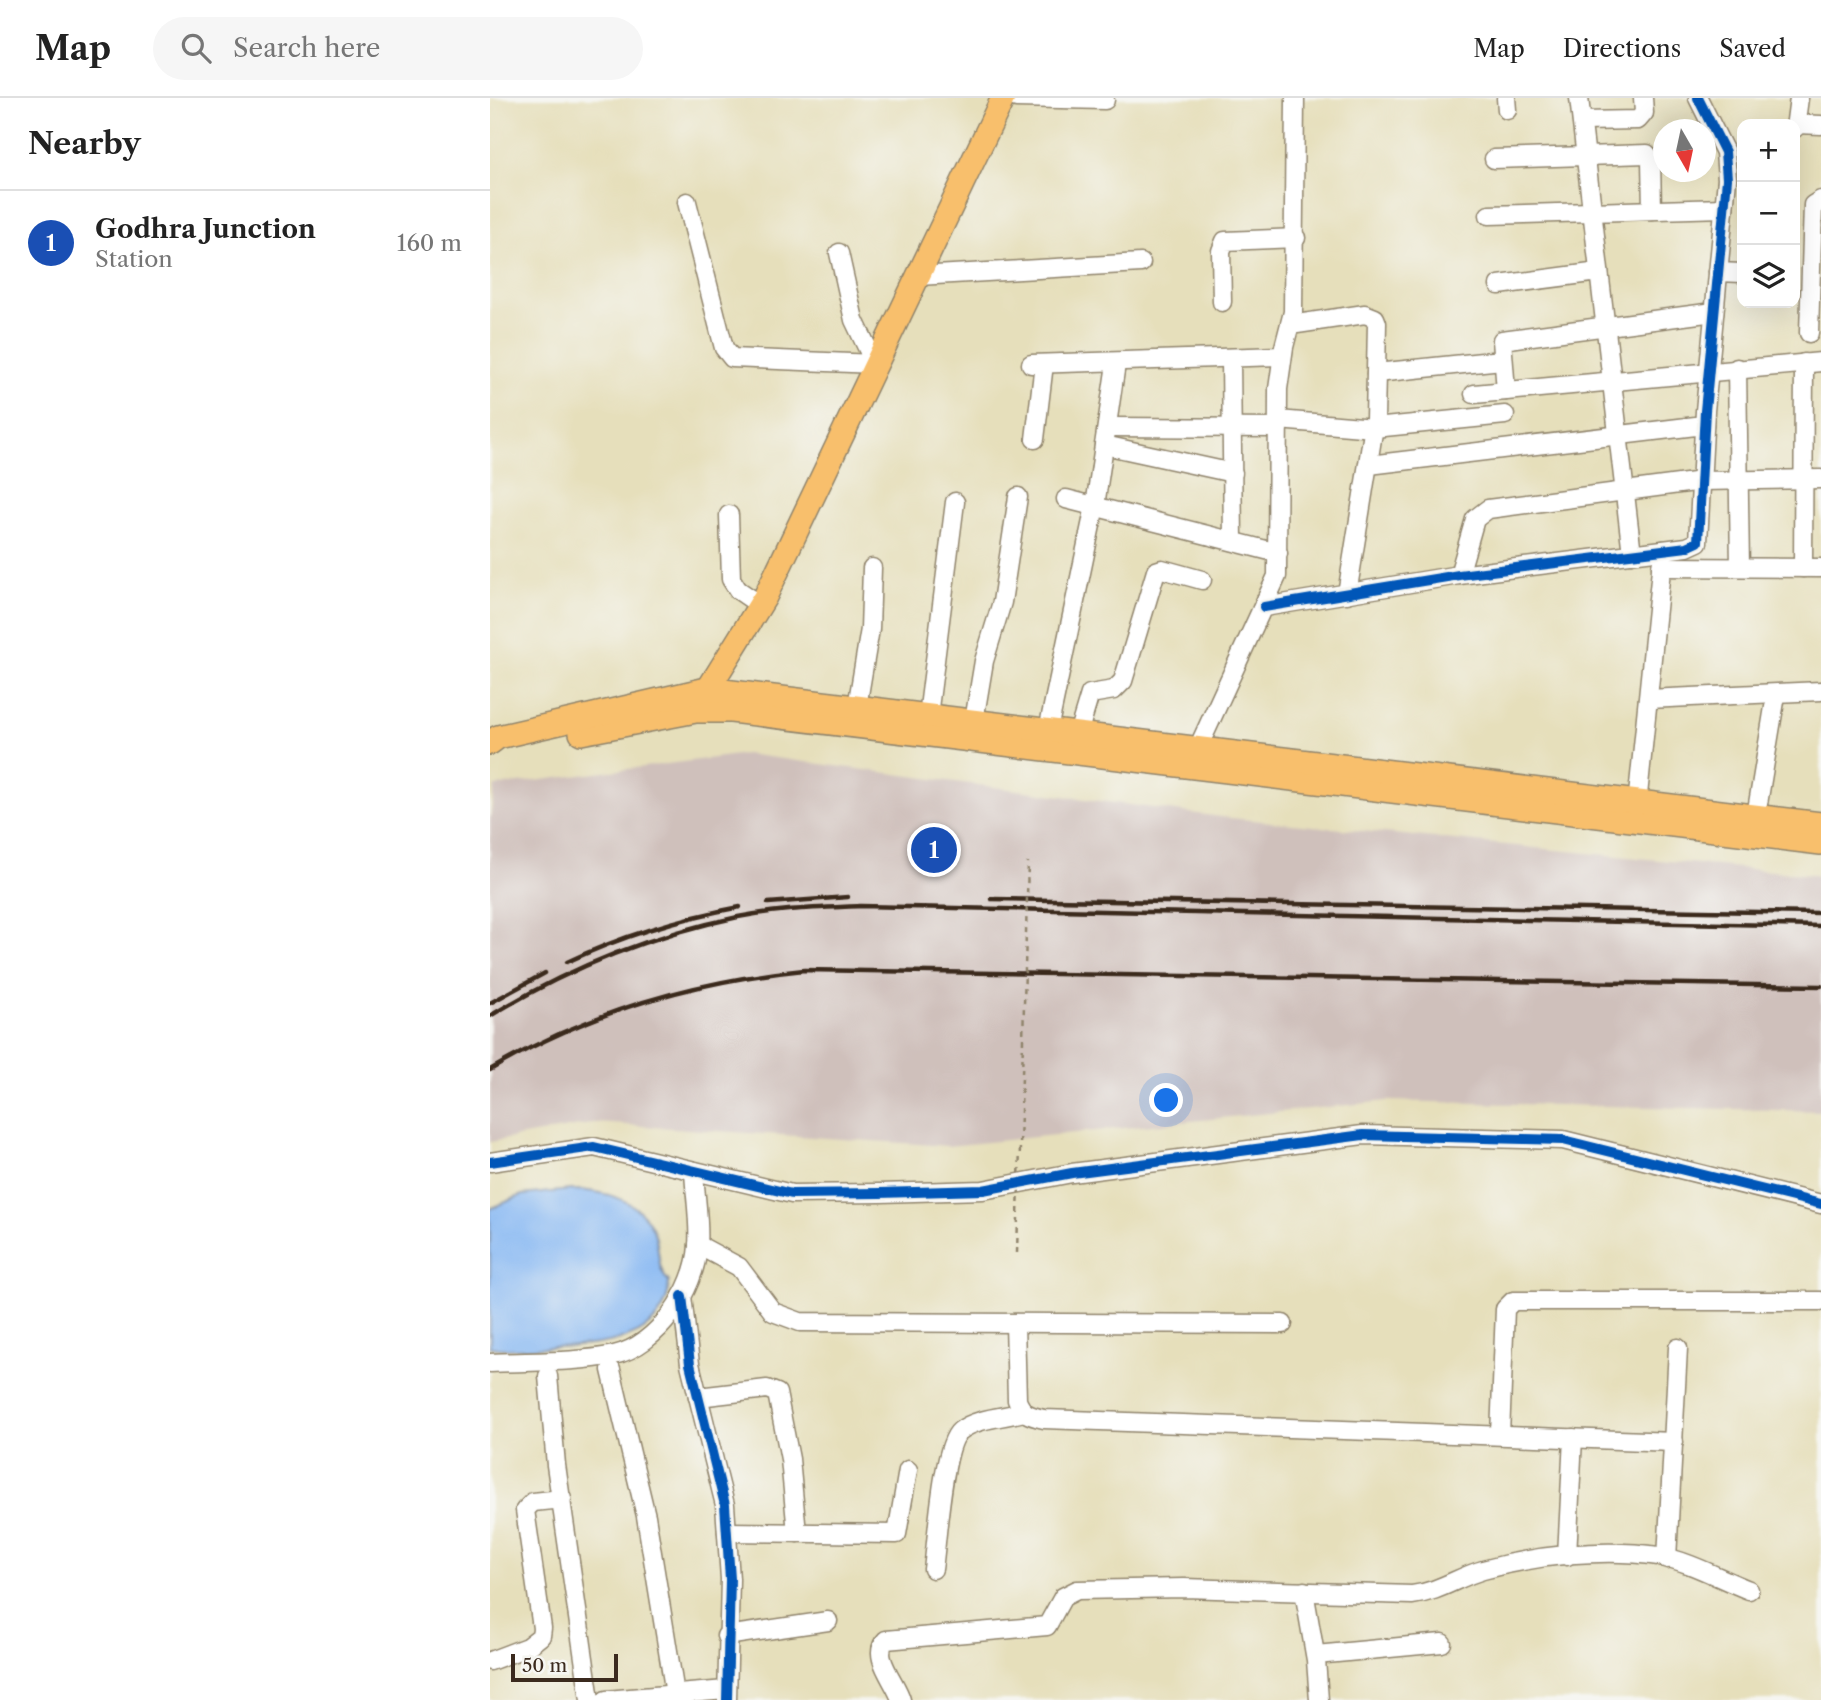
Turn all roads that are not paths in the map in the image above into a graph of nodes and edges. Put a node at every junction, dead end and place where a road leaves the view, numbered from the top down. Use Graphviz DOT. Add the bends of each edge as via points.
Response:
graph roads {
  1 [pos="1003,98"];
  2 [pos="1016,98"];
  3 [pos="1295,98"];
  4 [pos="1579,98"];
  5 [pos="1643,98"];
  6 [pos="1698,98"];
  7 [pos="1799,98"];
  8 [pos="1105,100"];
  9 [pos="1797,119"];
  10 [pos="1581,121"];
  11 [pos="1821,125"];
  12 [pos="1800,126"];
  13 [pos="1585,156"];
  14 [pos="1494,159"];
  15 [pos="1735,161"];
  16 [pos="1821,200"];
  17 [pos="687,202"];
  18 [pos="1724,208"];
  19 [pos="1652,210"];
  20 [pos="1591,211"];
  21 [pos="1489,215"];
  22 [pos="1296,238"];
  23 [pos="839,253"];
  24 [pos="1141,263"];
  25 [pos="1599,271"];
  26 [pos="1718,272"];
  27 [pos="1737,273"];
  28 [pos="1809,274"];
  29 [pos="918,276"];
  30 [pos="1499,285"];
  31 [pos="1222,302"];
  32 [pos="1714,313"];
  33 [pos="1290,325"];
  34 [pos="1605,326"];
  35 [pos="1809,333"];
  36 [pos="1282,356"];
  37 [pos="1231,359"];
  38 [pos="1503,360"];
  39 [pos="1812,362"];
  40 [pos="1116,364"];
  41 [pos="875,365"];
  42 [pos="1737,368"];
  43 [pos="1709,370"];
  44 [pos="1376,373"];
  45 [pos="1612,382"];
  46 [pos="1506,391"];
  47 [pos="1474,394"];
  48 [pos="1505,415"];
  49 [pos="1278,424"];
  50 [pos="1704,425"];
  51 [pos="1234,428"];
  52 [pos="1374,428"];
  53 [pos="1105,436"];
  54 [pos="1618,436"];
  55 [pos="1035,439"];
  56 [pos="1369,465"];
  57 [pos="1233,473"];
  58 [pos="1801,479"];
  59 [pos="1821,479"];
  60 [pos="1738,480"];
  61 [pos="1702,481"];
  62 [pos="1624,491"];
  63 [pos="1018,497"];
  64 [pos="1066,499"];
  65 [pos="954,502"];
  66 [pos="1095,506"];
  67 [pos="729,515"];
  68 [pos="1233,541"];
  69 [pos="1278,553"];
  70 [pos="1632,554"];
  71 [pos="1662,558"];
  72 [pos="1740,567"];
  73 [pos="872,568"];
  74 [pos="1812,568"];
  75 [pos="1459,575"];
  76 [pos="1202,580"];
  77 [pos="1347,594"];
  78 [pos="761,605"];
  79 [pos="1264,607"];
  80 [pos="738,640"];
  81 [pos="707,689"];
  82 [pos="1821,691"];
  83 [pos="1776,695"];
  84 [pos="1648,699"];
  85 [pos="734,702"];
  86 [pos="857,707"];
  87 [pos="696,711"];
  88 [pos="928,716"];
  89 [pos="974,721"];
  90 [pos="1048,730"];
  91 [pos="1078,734"];
  92 [pos="490,745"];
  93 [pos="1197,758"];
  94 [pos="1637,811"];
  95 [pos="1756,816"];
  96 [pos="1821,824"];
  97 [pos="1821,843"];
  98 [pos="490,1162"];
  99 [pos="694,1171"];
  100 [pos="1821,1203"];
  101 [pos="698,1245"];
  102 [pos="682,1296"];
  103 [pos="1821,1301"];
  104 [pos="1015,1323"];
  105 [pos="1283,1324"];
  106 [pos="1678,1348"];
  107 [pos="490,1363"];
  108 [pos="611,1370"];
  109 [pos="548,1376"];
  110 [pos="698,1397"];
  111 [pos="1024,1412"];
  112 [pos="1500,1434"];
  113 [pos="1573,1438"];
  114 [pos="1674,1442"];
  115 [pos="908,1470"];
  116 [pos="562,1499"];
  117 [pos="727,1532"];
  118 [pos="797,1534"];
  119 [pos="1567,1556"];
  120 [pos="1667,1559"];
  121 [pos="933,1569"];
  122 [pos="1749,1590"];
  123 [pos="1304,1591"];
  124 [pos="828,1621"];
  125 [pos="726,1636"];
  126 [pos="1442,1643"];
  127 [pos="1316,1655"];
  128 [pos="490,1661"];
  129 [pos="675,1693"];
  130 [pos="727,1695"];
  131 [pos="649,1698"];
  132 [pos="590,1700"];
  133 [pos="606,1700"];
  134 [pos="901,1700"];
  135 [pos="1319,1700"];
  1 -- 29 [label="main road"];
  2 -- 8 [label="street"];
  3 -- 22 [label="street"];
  4 -- 10 [label="street"];
  5 -- 10 [label="street" via="1644,113 1638,120"];
  6 -- 15 [label="street" via="1725,152"];
  7 -- 9 [label="street"];
  10 -- 13 [label="street"];
  11 -- 12 [label="street"];
  13 -- 14 [label="street"];
  13 -- 19 [label="street" via="1650,155"];
  13 -- 20 [label="street"];
  15 -- 18 [label="street"];
  16 -- 28 [label="street" via="1813,205"];
  17 -- 41 [label="street" via="727,354 737,359"];
  18 -- 19 [label="street"];
  18 -- 26 [label="street"];
  19 -- 20 [label="street"];
  20 -- 21 [label="street"];
  20 -- 25 [label="street"];
  22 -- 31 [label="street" via="1224,241"];
  22 -- 33 [label="street"];
  23 -- 41 [label="street" via="854,320"];
  24 -- 29 [label="street"];
  25 -- 30 [label="street"];
  25 -- 34 [label="street"];
  26 -- 27 [label="street"];
  26 -- 32 [label="street"];
  28 -- 35 [label="street"];
  29 -- 41 [label="main road"];
  32 -- 34 [label="street"];
  32 -- 43 [label="street"];
  33 -- 36 [label="street"];
  33 -- 44 [label="street" via="1370,314 1377,323"];
  34 -- 38 [label="street" via="1502,340"];
  34 -- 45 [label="street"];
  36 -- 37 [label="street"];
  36 -- 49 [label="street"];
  37 -- 40 [label="street"];
  37 -- 51 [label="street"];
  38 -- 44 [label="street"];
  38 -- 46 [label="street"];
  39 -- 42 [label="street"];
  39 -- 58 [label="street"];
  40 -- 53 [label="street"];
  40 -- 55 [label="street" via="1038,364"];
  41 -- 78 [label="main road"];
  42 -- 43 [label="street"];
  42 -- 60 [label="street"];
  43 -- 45 [label="street"];
  43 -- 50 [label="street"];
  44 -- 52 [label="street"];
  45 -- 46 [label="street"];
  45 -- 54 [label="street"];
  46 -- 47 [label="street"];
  48 -- 52 [label="street"];
  49 -- 51 [label="street"];
  49 -- 52 [label="street"];
  49 -- 69 [label="street"];
  50 -- 54 [label="street"];
  50 -- 61 [label="street"];
  51 -- 53 [label="street"];
  51 -- 57 [label="street"];
  52 -- 56 [label="street"];
  53 -- 57 [label="street"];
  53 -- 66 [label="street"];
  54 -- 56 [label="street"];
  54 -- 62 [label="street"];
  56 -- 77 [label="street"];
  57 -- 68 [label="street"];
  58 -- 59 [label="street"];
  58 -- 60 [label="street"];
  58 -- 74 [label="street"];
  60 -- 61 [label="street"];
  60 -- 72 [label="street"];
  61 -- 62 [label="street"];
  61 -- 71 [label="street" via="1698,542"];
  62 -- 70 [label="street"];
  62 -- 75 [label="street" via="1488,509 1475,519"];
  63 -- 89 [label="street" via="1002,602 984,661"];
  64 -- 66 [label="street"];
  65 -- 88 [label="street"];
  66 -- 68 [label="street"];
  66 -- 90 [label="street"];
  67 -- 78 [label="street" via="732,579 738,590"];
  68 -- 69 [label="street"];
  69 -- 79 [label="street" via="1277,576"];
  70 -- 71 [label="street"];
  70 -- 75 [label="street"];
  71 -- 72 [label="street"];
  71 -- 84 [label="street"];
  72 -- 74 [label="street"];
  73 -- 86 [label="street" via="870,629"];
  75 -- 77 [label="street"];
  76 -- 91 [label="street" via="1156,571 1124,681 1114,690 1090,694"];
  77 -- 79 [label="street"];
  78 -- 80 [label="main road"];
  79 -- 93 [label="street"];
  80 -- 81 [label="main road"];
  80 -- 85 [label="main road"];
  81 -- 85 [label="main road"];
  81 -- 87 [label="main road"];
  81 -- 92 [label="main road" via="498,737"];
  82 -- 83 [label="street"];
  83 -- 84 [label="street"];
  83 -- 95 [label="street"];
  84 -- 94 [label="street"];
  85 -- 86 [label="main road"];
  85 -- 87 [label="main road"];
  85 -- 93 [label="main road"];
  86 -- 88 [label="main road"];
  87 -- 92 [label="main road" via="502,748"];
  88 -- 89 [label="main road"];
  89 -- 90 [label="main road"];
  90 -- 91 [label="main road"];
  91 -- 93 [label="main road"];
  93 -- 94 [label="main road"];
  94 -- 95 [label="main road"];
  94 -- 97 [label="main road"];
  95 -- 96 [label="main road"];
  98 -- 99 [label="street" via="594,1147"];
  99 -- 100 [label="street" via="792,1194 984,1190 1072,1173 1363,1135 1563,1140"];
  99 -- 101 [label="street"];
  101 -- 102 [label="street"];
  101 -- 104 [label="street" via="739,1266 773,1312 792,1320"];
  102 -- 107 [label="street" via="644,1342 627,1351"];
  102 -- 110 [label="street"];
  103 -- 112 [label="street" via="1513,1301 1505,1310"];
  104 -- 105 [label="street"];
  104 -- 111 [label="street" via="1017,1400"];
  106 -- 114 [label="street"];
  108 -- 129 [label="street" via="646,1516"];
  109 -- 116 [label="street"];
  110 -- 117 [label="street" via="725,1506"];
  110 -- 118 [label="street" via="767,1389 777,1393 790,1459"];
  111 -- 112 [label="street" via="1044,1419"];
  111 -- 121 [label="street" via="975,1424 960,1431 953,1442"];
  112 -- 113 [label="street"];
  113 -- 114 [label="street"];
  113 -- 119 [label="street"];
  114 -- 120 [label="street"];
  115 -- 118 [label="street" via="897,1534"];
  116 -- 128 [label="street" via="533,1502 525,1510 541,1636 527,1647"];
  116 -- 132 [label="street"];
  117 -- 118 [label="street"];
  117 -- 125 [label="street"];
  119 -- 120 [label="street"];
  119 -- 123 [label="street" via="1480,1571 1428,1593"];
  120 -- 122 [label="street"];
  123 -- 127 [label="street"];
  123 -- 134 [label="street" via="1077,1590 1063,1597 1047,1626 886,1640 880,1655"];
  124 -- 125 [label="street"];
  125 -- 130 [label="street"];
  126 -- 127 [label="street"];
  127 -- 135 [label="street"];
  129 -- 130 [label="street"];
  129 -- 131 [label="street"];
  131 -- 133 [label="street"];
}
